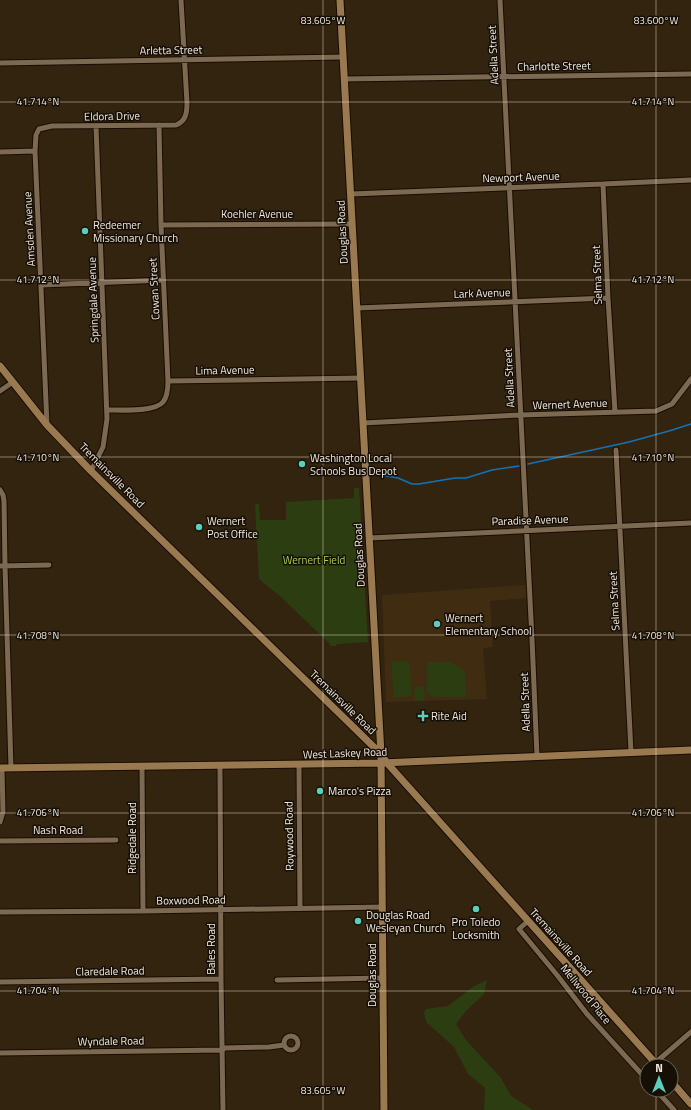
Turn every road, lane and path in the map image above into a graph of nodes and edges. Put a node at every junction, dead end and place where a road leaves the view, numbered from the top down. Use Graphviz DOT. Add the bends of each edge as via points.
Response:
graph roads {
  1 [pos="180,0"];
  2 [pos="340,0"];
  3 [pos="500,0"];
  4 [pos="343,57"];
  5 [pos="184,60"];
  6 [pos="0,63"];
  7 [pos="691,74"];
  8 [pos="504,77"];
  9 [pos="344,78"];
  10 [pos="159,125"];
  11 [pos="96,126"];
  12 [pos="39,129"];
  13 [pos="35,151"];
  14 [pos="0,152"];
  15 [pos="691,180"];
  16 [pos="603,184"];
  17 [pos="510,187"];
  18 [pos="351,194"];
  19 [pos="352,224"];
  20 [pos="162,225"];
  21 [pos="164,280"];
  22 [pos="102,282"];
  23 [pos="41,286"];
  24 [pos="608,298"];
  25 [pos="515,302"];
  26 [pos="357,308"];
  27 [pos="0,366"];
  28 [pos="361,378"];
  29 [pos="691,379"];
  30 [pos="168,381"];
  31 [pos="13,382"];
  32 [pos="0,391"];
  33 [pos="108,410"];
  34 [pos="615,412"];
  35 [pos="520,415"];
  36 [pos="363,423"];
  37 [pos="47,425"];
  38 [pos="616,450"];
  39 [pos="91,471"];
  40 [pos="0,490"];
  41 [pos="691,523"];
  42 [pos="620,527"];
  43 [pos="526,530"];
  44 [pos="369,538"];
  45 [pos="49,565"];
  46 [pos="2,566"];
  47 [pos="691,750"];
  48 [pos="631,752"];
  49 [pos="381,754"];
  50 [pos="537,756"];
  51 [pos="384,763"];
  52 [pos="220,765"];
  53 [pos="299,765"];
  54 [pos="142,766"];
  55 [pos="1,768"];
  56 [pos="11,768"];
  57 [pos="0,822"];
  58 [pos="116,840"];
  59 [pos="0,841"];
  60 [pos="383,907"];
  61 [pos="300,908"];
  62 [pos="221,909"];
  63 [pos="143,911"];
  64 [pos="0,912"];
  65 [pos="528,921"];
  66 [pos="383,978"];
  67 [pos="221,979"];
  68 [pos="277,980"];
  69 [pos="0,982"];
  70 [pos="691,1032"];
  71 [pos="284,1045"];
  72 [pos="223,1049"];
  73 [pos="0,1053"];
  74 [pos="651,1058"];
  75 [pos="663,1058"];
  76 [pos="639,1071"];
  77 [pos="679,1090"];
  78 [pos="663,1098"];
  79 [pos="691,1104"];
  80 [pos="223,1110"];
  81 [pos="384,1110"];
  82 [pos="674,1110"];
  1 -- 5 [label="street"];
  2 -- 4 [label="street, Douglas Road"];
  3 -- 8 [label="street, Adella Street"];
  4 -- 5 [label="street, Arletta Street"];
  4 -- 9 [label="street, Douglas Road"];
  5 -- 6 [label="street, Arletta Street"];
  5 -- 10 [label="street, Eldora Drive" via="186,116 176,125"];
  7 -- 8 [label="street, Charlotte Street"];
  8 -- 9 [label="street, Charlotte Street"];
  8 -- 17 [label="street, Adella Street"];
  9 -- 18 [label="street, Douglas Road"];
  10 -- 11 [label="street, Eldora Drive"];
  10 -- 20 [label="street, Cowan Street"];
  11 -- 12 [label="street, Eldora Drive" via="52,126"];
  11 -- 22 [label="street, Springdale Avenue"];
  12 -- 13 [label="street, Amsden Avenue"];
  13 -- 14 [label="street"];
  13 -- 23 [label="street, Amsden Avenue"];
  15 -- 16 [label="street, Newport Avenue"];
  16 -- 17 [label="street, Newport Avenue"];
  16 -- 24 [label="street, Selma Street"];
  17 -- 18 [label="street, Newport Avenue"];
  17 -- 25 [label="street, Adella Street"];
  18 -- 19 [label="street, Douglas Road"];
  19 -- 20 [label="street, Koehler Avenue"];
  19 -- 26 [label="street, Douglas Road"];
  20 -- 21 [label="street, Cowan Street"];
  21 -- 22 [label="street"];
  21 -- 30 [label="street, Cowan Street"];
  22 -- 23 [label="street"];
  22 -- 33 [label="street, Springdale Avenue"];
  23 -- 37 [label="street, Amsden Avenue"];
  24 -- 25 [label="street, Lark Avenue"];
  24 -- 34 [label="street, Selma Street"];
  25 -- 26 [label="street, Lark Avenue"];
  25 -- 35 [label="street, Adella Street"];
  26 -- 28 [label="street, Douglas Road"];
  27 -- 31 [label="street, Tremainsville Road"];
  28 -- 30 [label="street, Lima Avenue"];
  28 -- 36 [label="street, Douglas Road"];
  29 -- 34 [label="street, Wernert Avenue" via="672,404 661,409"];
  30 -- 33 [label="street" via="168,391 158,406 149,409"];
  31 -- 32 [label="street"];
  31 -- 37 [label="street, Tremainsville Road"];
  33 -- 39 [label="street, Springdale Avenue" via="103,447"];
  34 -- 35 [label="street, Wernert Avenue"];
  35 -- 36 [label="street, Wernert Avenue"];
  35 -- 43 [label="street, Adella Street"];
  36 -- 44 [label="street, Douglas Road"];
  37 -- 39 [label="street, Tremainsville Road"];
  38 -- 42 [label="street, Selma Street"];
  39 -- 49 [label="street, Tremainsville Road"];
  40 -- 46 [label="street" via="4,501"];
  41 -- 42 [label="street, Paradise Avenue"];
  42 -- 43 [label="street, Paradise Avenue"];
  42 -- 48 [label="street, Selma Street"];
  43 -- 44 [label="street, Paradise Avenue"];
  43 -- 50 [label="street, Adella Street"];
  44 -- 49 [label="street, Douglas Road"];
  45 -- 46 [label="street"];
  46 -- 56 [label="street"];
  47 -- 48 [label="street, West Laskey Road"];
  48 -- 50 [label="street, West Laskey Road"];
  49 -- 51 [label="street, Tremainsville Road"];
  50 -- 51 [label="street, West Laskey Road"];
  51 -- 53 [label="street, West Laskey Road"];
  51 -- 60 [label="street, Douglas Road"];
  51 -- 65 [label="street, Tremainsville Road"];
  52 -- 53 [label="street, West Laskey Road"];
  52 -- 54 [label="street, West Laskey Road"];
  52 -- 62 [label="street, Bales Road"];
  53 -- 61 [label="street, Roywood Road"];
  54 -- 56 [label="street, West Laskey Road"];
  54 -- 63 [label="street, Ridgedale Road"];
  55 -- 56 [label="street, West Laskey Road"];
  55 -- 57 [label="street" via="3,812"];
  58 -- 59 [label="street, Nash Road"];
  60 -- 61 [label="street, Boxwood Road"];
  60 -- 66 [label="street, Douglas Road"];
  61 -- 62 [label="street, Boxwood Road"];
  62 -- 63 [label="street, Boxwood Road"];
  62 -- 67 [label="street, Bales Road"];
  63 -- 64 [label="street, Boxwood Road"];
  65 -- 74 [label="street, Tremainsville Road"];
  65 -- 76 [label="street, Mellwood Place" via="519,929 587,1014"];
  66 -- 68 [label="street"];
  66 -- 81 [label="street, Douglas Road"];
  67 -- 69 [label="street, Claredale Road"];
  67 -- 72 [label="street, Bales Road"];
  70 -- 75 [label="street"];
  71 -- 72 [label="street, Wyndale Road"];
  72 -- 73 [label="street, Wyndale Road"];
  72 -- 80 [label="street, Bales Road"];
  77 -- 79 [label="street"];
  78 -- 82 [label="street"];
}
